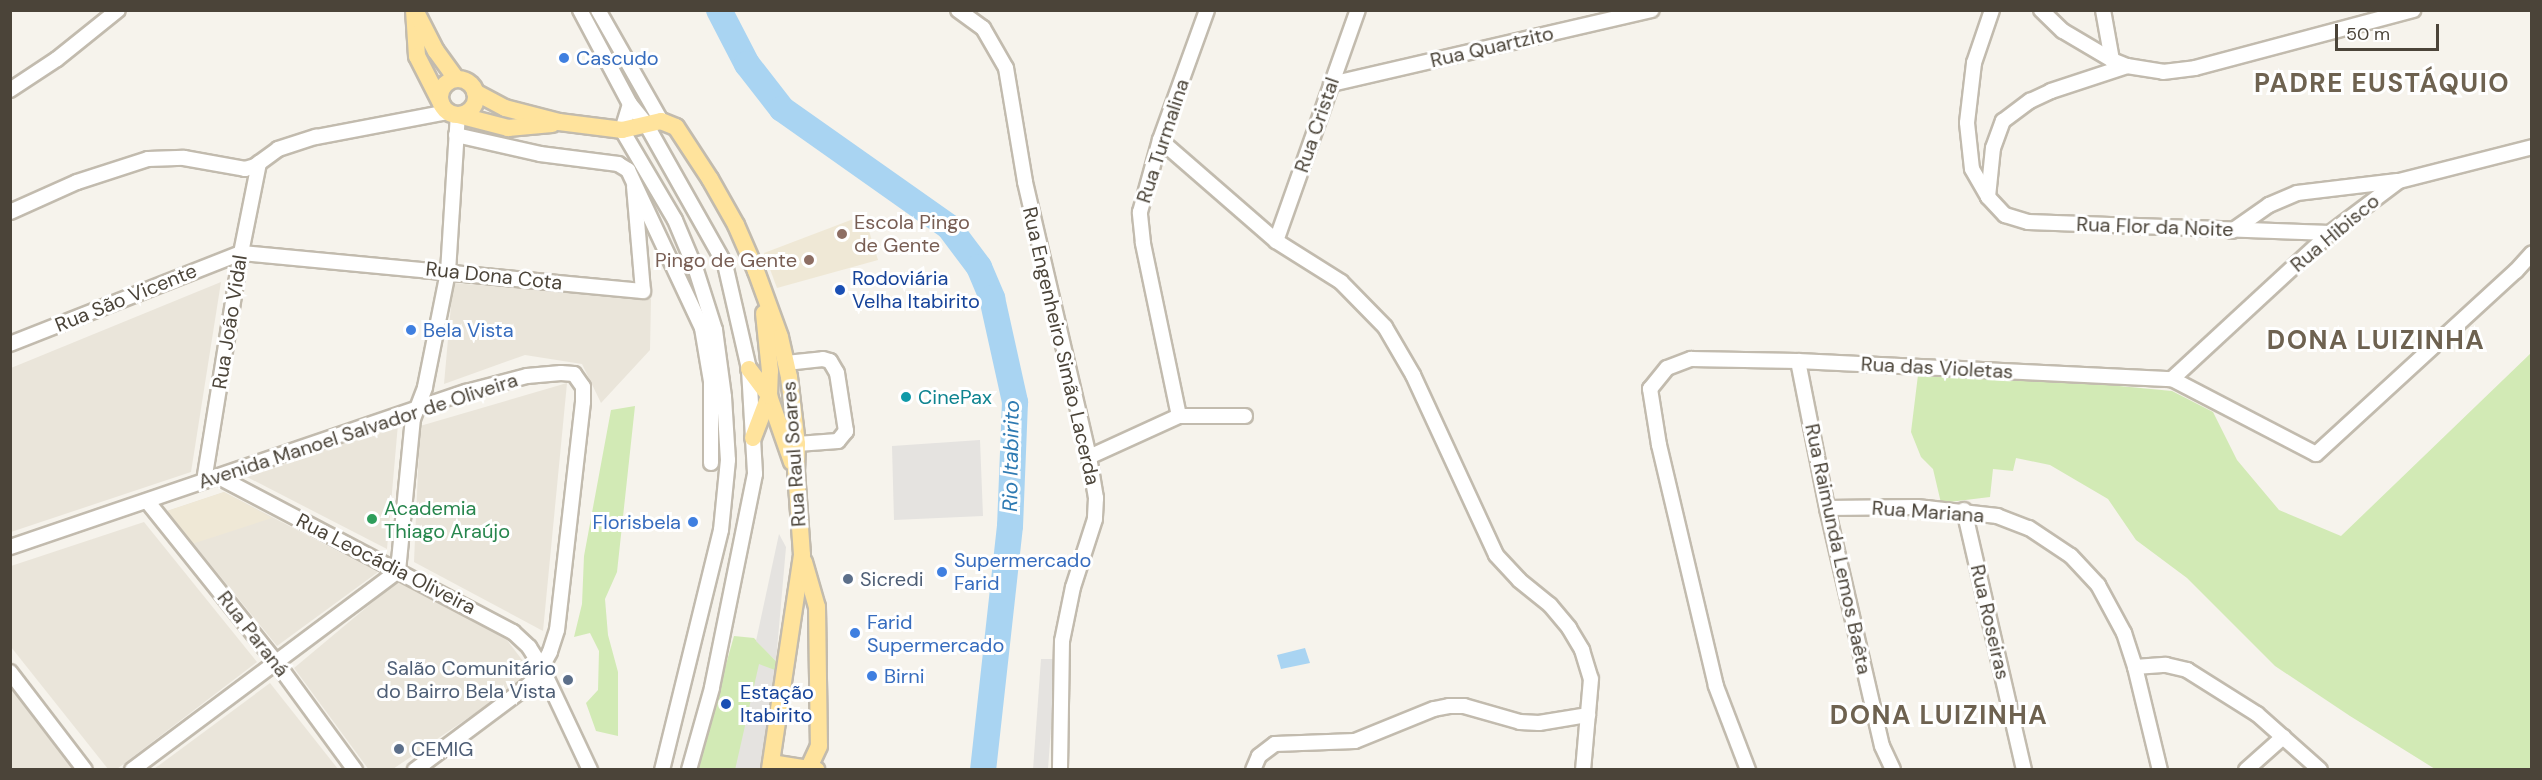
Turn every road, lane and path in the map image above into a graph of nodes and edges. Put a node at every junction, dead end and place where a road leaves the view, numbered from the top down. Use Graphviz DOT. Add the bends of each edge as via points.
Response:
graph roads {
  1 [pos="118,10"];
  2 [pos="415,10"];
  3 [pos="580,10"];
  4 [pos="598,10"];
  5 [pos="958,10"];
  6 [pos="1207,10"];
  7 [pos="1358,10"];
  8 [pos="1652,10"];
  9 [pos="1992,10"];
  10 [pos="2041,10"];
  11 [pos="2103,10"];
  12 [pos="2413,10"];
  13 [pos="2112,60"];
  14 [pos="2127,66"];
  15 [pos="456,79"];
  16 [pos="1331,84"];
  17 [pos="10,90"];
  18 [pos="475,92"];
  19 [pos="630,104"];
  20 [pos="449,111"];
  21 [pos="559,122"];
  22 [pos="661,124"];
  23 [pos="622,130"];
  24 [pos="456,135"];
  25 [pos="1160,140"];
  26 [pos="2532,147"];
  27 [pos="259,163"];
  28 [pos="2399,181"];
  29 [pos="634,186"];
  30 [pos="1988,197"];
  31 [pos="10,212"];
  32 [pos="2232,231"];
  33 [pos="2330,233"];
  34 [pos="1276,241"];
  35 [pos="241,253"];
  36 [pos="2532,253"];
  37 [pos="448,272"];
  38 [pos="762,288"];
  39 [pos="10,344"];
  40 [pos="1798,361"];
  41 [pos="786,363"];
  42 [pos="749,369"];
  43 [pos="2172,379"];
  44 [pos="769,396"];
  45 [pos="417,408"];
  46 [pos="1179,416"];
  47 [pos="1245,416"];
  48 [pos="753,438"];
  49 [pos="797,444"];
  50 [pos="1089,457"];
  51 [pos="711,463"];
  52 [pos="796,471"];
  53 [pos="211,479"];
  54 [pos="147,501"];
  55 [pos="1827,508"];
  56 [pos="1964,510"];
  57 [pos="10,547"];
  58 [pos="802,555"];
  59 [pos="398,571"];
  60 [pos="276,662"];
  61 [pos="2135,667"];
  62 [pos="542,668"];
  63 [pos="10,672"];
  64 [pos="1588,715"];
  65 [pos="2283,737"];
  66 [pos="770,766"];
  67 [pos="811,769"];
  68 [pos="85,770"];
  69 [pos="132,770"];
  70 [pos="355,770"];
  71 [pos="415,770"];
  72 [pos="590,770"];
  73 [pos="663,770"];
  74 [pos="689,770"];
  75 [pos="1060,770"];
  76 [pos="1253,770"];
  77 [pos="1583,770"];
  78 [pos="1748,770"];
  79 [pos="1893,770"];
  80 [pos="2024,770"];
  81 [pos="2160,770"];
  82 [pos="2246,770"];
  83 [pos="2320,770"];
  1 -- 17 [label="street" via="57,59"];
  2 -- 15 [label="main road"];
  2 -- 20 [label="main road" via="417,56"];
  3 -- 19 [label="street"];
  4 -- 22 [label="street"];
  5 -- 50 [label="street, Rua Engenheiro Simão Lacerda" via="983,28 1006,68 1024,182"];
  6 -- 25 [label="street, Rua Turmalina"];
  7 -- 16 [label="street, Rua Cristal"];
  8 -- 16 [label="street, Rua Quartzito"];
  9 -- 30 [label="street, Rua Flor da Noite" via="1974,63 1967,123 1972,169"];
  10 -- 13 [label="street" via="2063,31"];
  11 -- 13 [label="street"];
  12 -- 14 [label="street" via="2195,69 2163,72"];
  13 -- 14 [label="street"];
  14 -- 30 [label="street" via="2051,91 2003,121 1992,148"];
  15 -- 18 [label="main road" via="468,82"];
  15 -- 20 [label="main road" via="441,89 440,101"];
  16 -- 34 [label="street, Rua Cristal"];
  18 -- 20 [label="main road" via="472,108"];
  18 -- 21 [label="main road" via="505,108"];
  19 -- 22 [label="street"];
  19 -- 23 [label="street"];
  20 -- 21 [label="main road" via="508,128"];
  20 -- 24 [label="street"];
  20 -- 27 [label="street" via="316,137 278,149"];
  21 -- 23 [label="main road"];
  22 -- 23 [label="main road"];
  22 -- 38 [label="main road, Rua Raul Soares" via="693,151 736,225"];
  22 -- 42 [label="street" via="725,264"];
  23 -- 73 [label="street" via="675,220 696,270 715,330 724,397 728,460 721,530"];
  24 -- 29 [label="street" via="540,154 618,164 628,170"];
  24 -- 37 [label="street"];
  25 -- 34 [label="street"];
  25 -- 46 [label="street, Rua Turmalina" via="1139,225"];
  26 -- 28 [label="street, Rua Hibisco"];
  27 -- 31 [label="street" via="240,169 184,158 148,159 77,182"];
  27 -- 35 [label="street, Rua João Vidal"];
  28 -- 32 [label="street" via="2297,194 2269,205"];
  28 -- 33 [label="street, Rua Hibisco"];
  29 -- 37 [label="street, Rua Dona Cota" via="643,291"];
  29 -- 51 [label="street" via="702,328 711,381"];
  30 -- 32 [label="street, Rua Flor da Noite" via="2005,215 2028,222"];
  32 -- 33 [label="street, Rua Flor da Noite"];
  33 -- 43 [label="street, Rua Hibisco"];
  34 -- 64 [label="street" via="1341,282 1385,327 1413,375 1496,555 1550,605 1581,650 1591,679"];
  35 -- 37 [label="street, Rua Dona Cota"];
  35 -- 39 [label="street, Rua São Vicente"];
  35 -- 53 [label="street, Rua João Vidal"];
  36 -- 43 [label="street, Rua das Violetas" via="2316,454"];
  37 -- 45 [label="street" via="425,387"];
  38 -- 41 [label="main road, Rua Raul Soares"];
  38 -- 44 [label="main road"];
  40 -- 43 [label="street, Rua das Violetas"];
  40 -- 55 [label="street, Rua Raimunda Lemos Baêta"];
  40 -- 78 [label="street, Rua das Violetas" via="1691,359 1666,368 1650,389 1659,445 1716,686"];
  41 -- 49 [label="main road, Rua Raul Soares"];
  41 -- 49 [label="street" via="830,361 837,374 846,431 838,441"];
  42 -- 44 [label="main road"];
  42 -- 48 [label="street"];
  44 -- 48 [label="main road"];
  44 -- 52 [label="main road"];
  45 -- 53 [label="street, Avenida Manoel Salvador de Oliveira"];
  45 -- 59 [label="street"];
  45 -- 62 [label="street, Avenida Manoel Salvador de Oliveira" via="527,376 570,373 580,381 583,402 557,630"];
  46 -- 47 [label="street"];
  46 -- 50 [label="street"];
  48 -- 74 [label="street" via="755,474 737,574"];
  49 -- 52 [label="main road, Rua Raul Soares"];
  50 -- 75 [label="street, Rua Engenheiro Simão Lacerda" via="1096,509 1064,630"];
  52 -- 58 [label="main road, Rua Raul Soares"];
  53 -- 54 [label="street, Avenida Manoel Salvador de Oliveira"];
  53 -- 59 [label="street, Rua Leocádia Oliveira"];
  54 -- 57 [label="street, Avenida Manoel Salvador de Oliveira"];
  54 -- 60 [label="street, Rua Paraná"];
  55 -- 56 [label="street, Rua Mariana"];
  55 -- 79 [label="street, Rua Raimunda Lemos Baêta" via="1882,746"];
  56 -- 61 [label="street, Rua Mariana" via="1997,516 2029,528 2071,556 2098,585 2113,610"];
  56 -- 80 [label="street, Rua Roseiras"];
  58 -- 66 [label="main road"];
  58 -- 67 [label="main road" via="817,607 819,746"];
  59 -- 60 [label="street"];
  59 -- 62 [label="street, Rua Leocádia Oliveira" via="513,632 529,647"];
  60 -- 69 [label="street"];
  60 -- 70 [label="street, Rua Paraná"];
  61 -- 65 [label="street" via="2166,665 2187,670 2257,714"];
  61 -- 81 [label="street, Rua Mariana"];
  62 -- 71 [label="street, Avenida Manoel Salvador de Oliveira" via="535,680"];
  62 -- 72 [label="street, Rua Leocádia Oliveira"];
  63 -- 68 [label="street"];
  64 -- 76 [label="street" via="1556,723 1520,722 1464,706 1449,706 1355,741 1275,744 1259,756"];
  64 -- 77 [label="street"];
  65 -- 82 [label="street"];
  65 -- 83 [label="street"];
  66 -- 67 [label="main road"];
}
